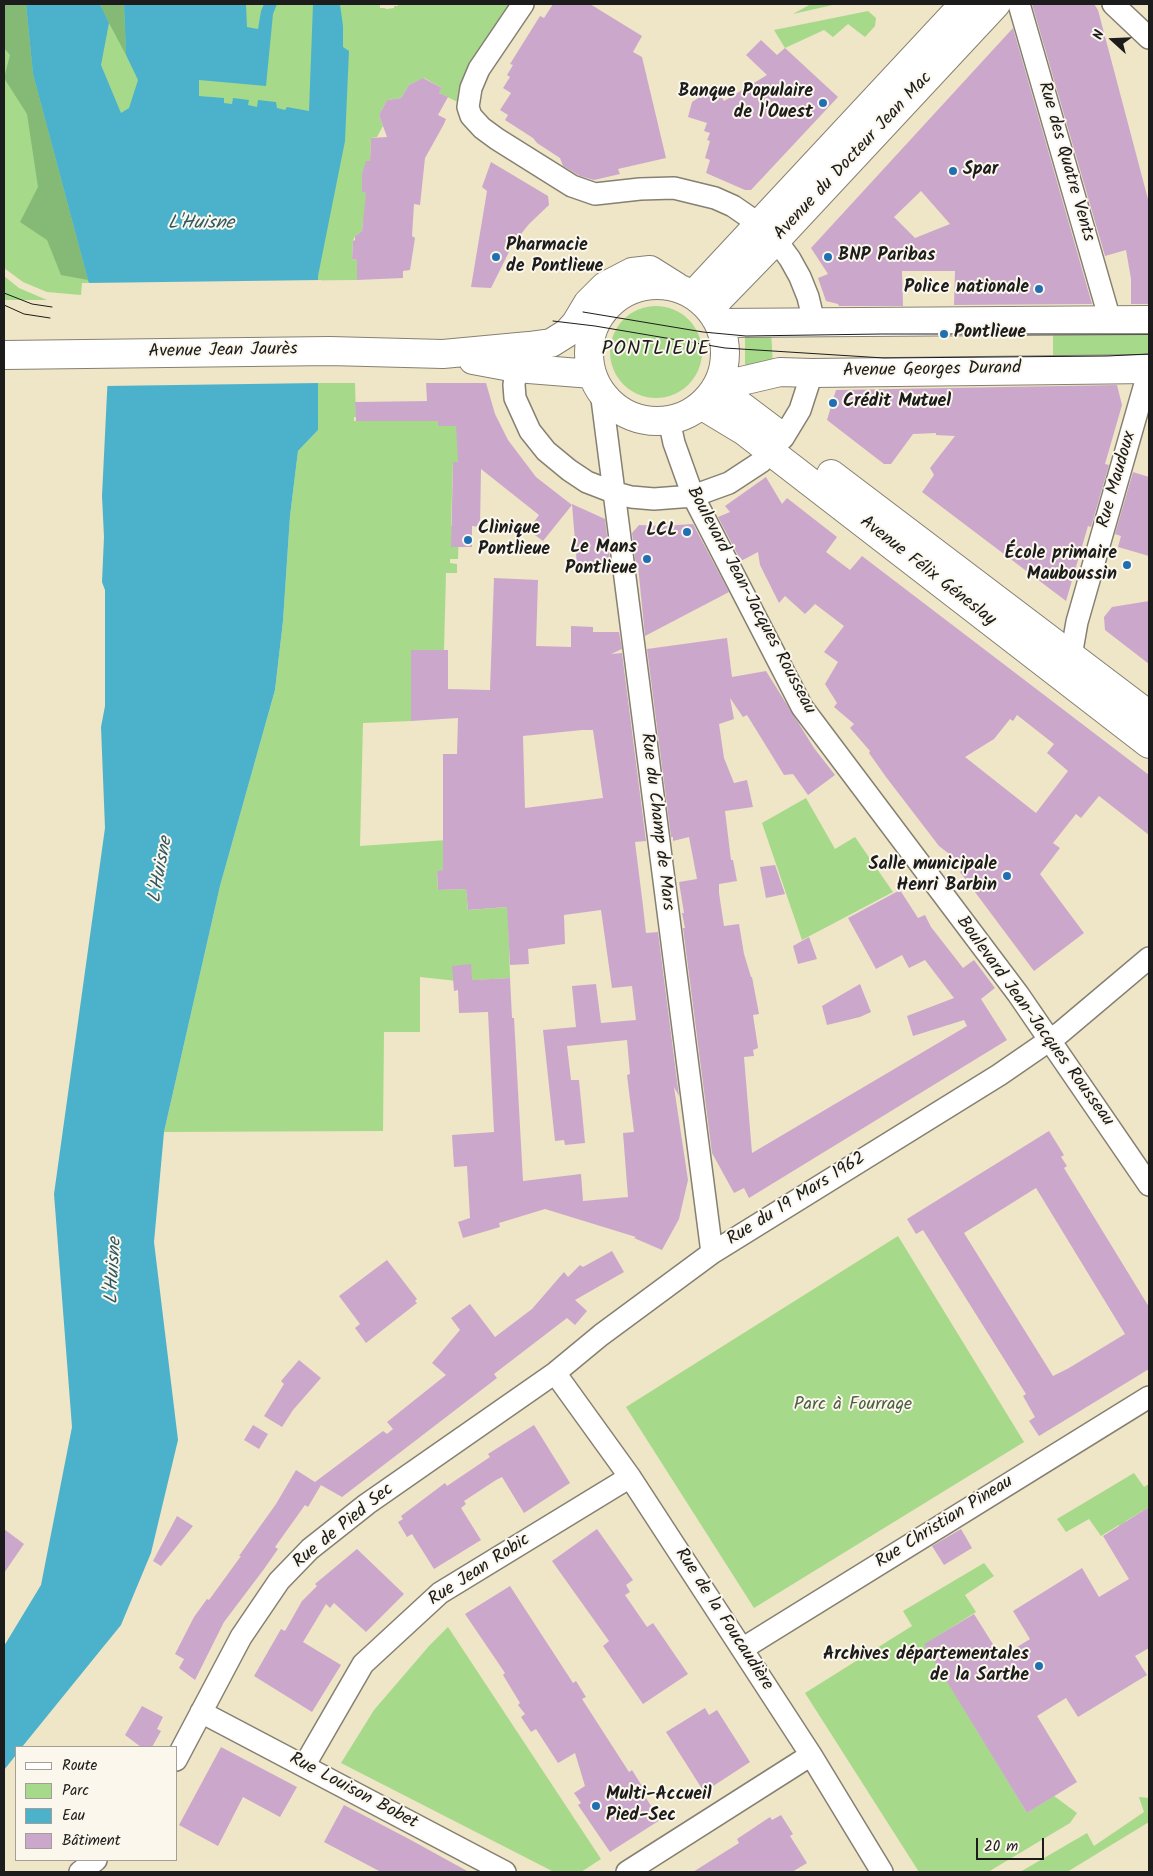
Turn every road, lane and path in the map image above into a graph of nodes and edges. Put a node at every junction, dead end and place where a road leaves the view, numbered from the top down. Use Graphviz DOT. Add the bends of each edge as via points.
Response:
graph roads {
  1 [pos="523,4"];
  2 [pos="964,4"];
  3 [pos="996,4"];
  4 [pos="1019,4"];
  5 [pos="1112,4"];
  6 [pos="1149,38"];
  7 [pos="767,232"];
  8 [pos="699,303"];
  9 [pos="1110,320"];
  10 [pos="1149,320"];
  11 [pos="814,322"];
  12 [pos="442,354"];
  13 [pos="4,355"];
  14 [pos="516,368"];
  15 [pos="1149,369"];
  16 [pos="812,373"];
  17 [pos="596,383"];
  18 [pos="708,396"];
  19 [pos="669,420"];
  20 [pos="777,445"];
  21 [pos="612,492"];
  22 [pos="693,496"];
  23 [pos="1065,665"];
  24 [pos="1149,715"];
  25 [pos="1149,744"];
  26 [pos="1149,958"];
  27 [pos="1050,1040"];
  28 [pos="1149,1185"];
  29 [pos="712,1253"];
  30 [pos="555,1373"];
  31 [pos="1149,1397"];
  32 [pos="630,1476"];
  33 [pos="742,1649"];
  34 [pos="201,1712"];
  35 [pos="811,1755"];
  36 [pos="178,1756"];
  37 [pos="304,1766"];
  38 [pos="95,1861"];
  39 [pos="80,1872"];
  40 [pos="505,1872"];
  41 [pos="627,1872"];
  42 [pos="882,1872"];
  1 -- 7 [label="street" via="479,69 471,88 470,116 482,128 572,186 594,194 640,189 690,191 733,206"];
  2 -- 7 [label="main road, Avenue du Docteur Jean Mac"];
  3 -- 7 [label="main road, Avenue du Docteur Jean Mac"];
  4 -- 9 [label="street, Rue des Quatre Vents"];
  5 -- 6 [label="street"];
  7 -- 8 [label="main road, Avenue du Docteur Jean Mac"];
  7 -- 11 [label="street" via="790,259 800,277"];
  8 -- 11 [label="main road"];
  8 -- 12 [label="main road, Avenue Jean Jaurès" via="650,270 632,272 605,286 588,303 567,333 551,343"];
  8 -- 17 [label="main road" via="660,284 624,293 611,302 597,320 591,336 589,351"];
  8 -- 18 [label="main road" via="724,337 725,360 721,377"];
  9 -- 10 [label="main road"];
  9 -- 11 [label="main road"];
  12 -- 13 [label="main road, Avenue Jean Jaurès" via="330,351"];
  12 -- 14 [label="main road, Avenue Jean Jaurès"];
  14 -- 17 [label="main road, Avenue Jean Jaurès"];
  14 -- 21 [label="street" via="515,398 530,430 546,450 569,470"];
  15 -- 16 [label="main road, Avenue Georges Durand"];
  15 -- 23 [label="street, Rue Maudoux"];
  16 -- 18 [label="main road, Avenue Georges Durand" via="780,372"];
  16 -- 20 [label="street" via="800,410"];
  17 -- 19 [label="main road" via="615,407 629,415 644,420"];
  17 -- 21 [label="street, Rue du Champ de Mars"];
  18 -- 19 [label="main road" via="684,416"];
  18 -- 20 [label="main road, Avenue Félix Géneslay"];
  19 -- 22 [label="street, Boulevard Jean-Jacques Rousseau"];
  20 -- 22 [label="street" via="761,462 729,483"];
  20 -- 23 [label="main road, Avenue Félix Géneslay"];
  21 -- 22 [label="street" via="654,499"];
  21 -- 29 [label="street, Rue du Champ de Mars"];
  22 -- 27 [label="street, Boulevard Jean-Jacques Rousseau" via="802,707"];
  23 -- 24 [label="main road, Avenue Félix Géneslay"];
  23 -- 25 [label="main road, Avenue Félix Géneslay"];
  26 -- 27 [label="street, Rue du 19 Mars 1962"];
  27 -- 28 [label="street, Boulevard Jean-Jacques Rousseau"];
  27 -- 29 [label="street, Rue du 19 Mars 1962"];
  29 -- 30 [label="street, Rue du 19 Mars 1962"];
  30 -- 32 [label="street, Rue de la Foucaudière"];
  30 -- 34 [label="street, Rue de Pied Sec" via="366,1504 310,1549 279,1581 240,1637"];
  31 -- 33 [label="street, Rue Christian Pineau"];
  32 -- 33 [label="street, Rue de la Foucaudière"];
  32 -- 37 [label="street, Rue Jean Robic" via="440,1593 363,1664"];
  33 -- 35 [label="street, Rue de la Foucaudière"];
  34 -- 36 [label="street, Rue de Pied Sec"];
  34 -- 37 [label="street, Rue Louison Bobet"];
  35 -- 41 [label="street"];
  35 -- 42 [label="street, Rue de la Foucaudière"];
  37 -- 40 [label="street, Rue Louison Bobet"];
  38 -- 39 [label="street"];
}
